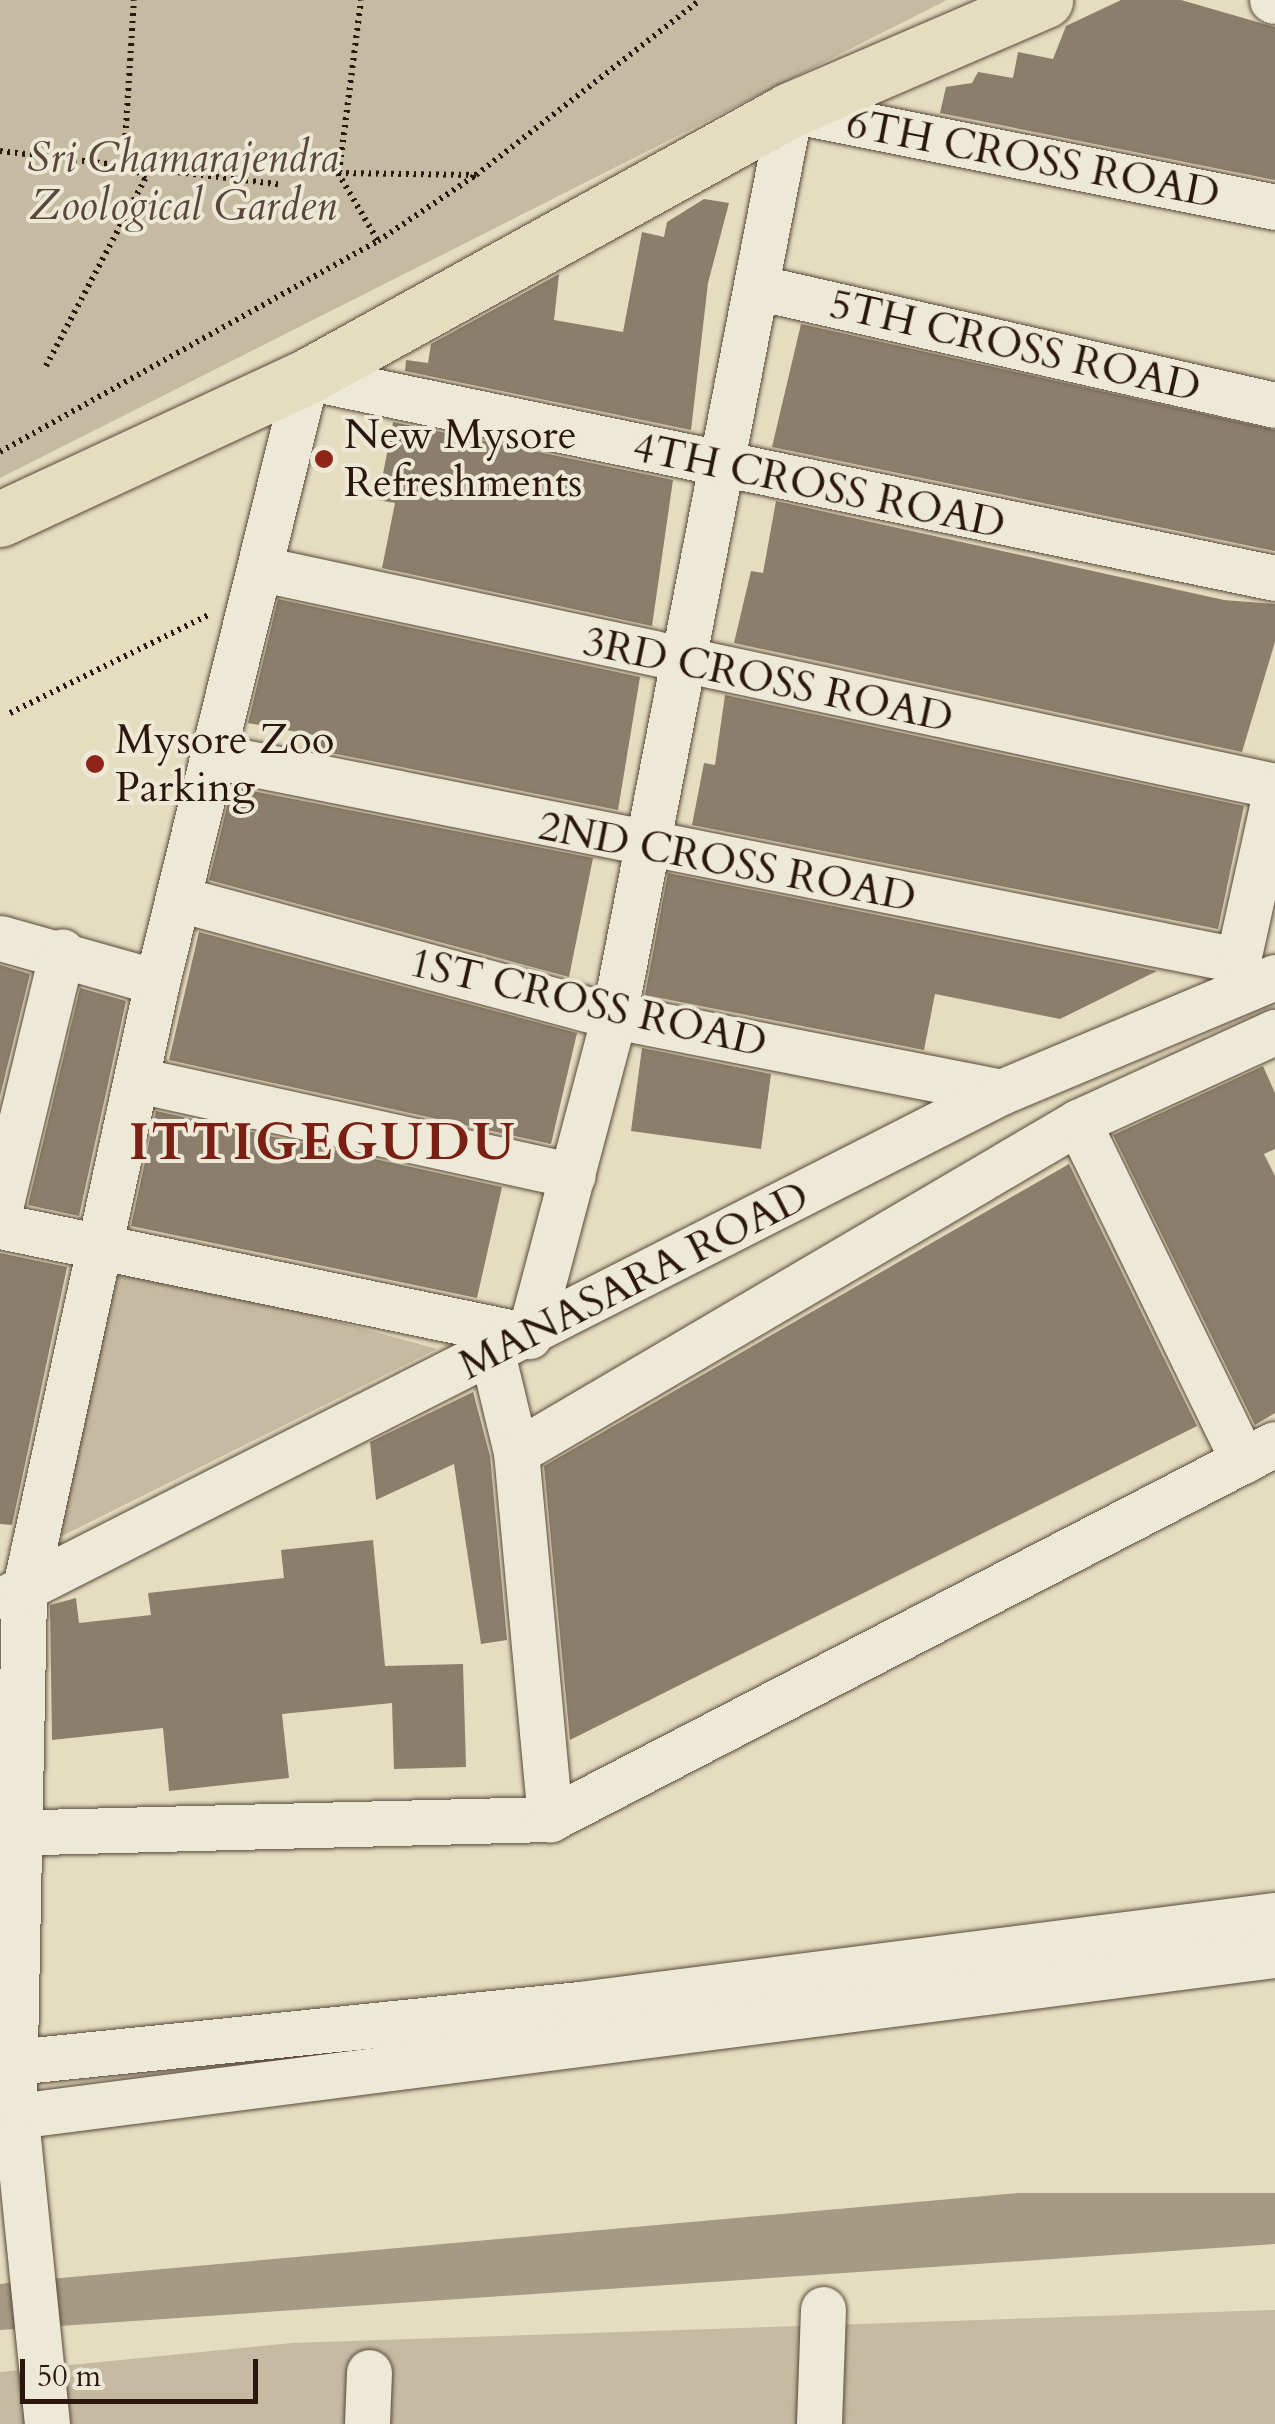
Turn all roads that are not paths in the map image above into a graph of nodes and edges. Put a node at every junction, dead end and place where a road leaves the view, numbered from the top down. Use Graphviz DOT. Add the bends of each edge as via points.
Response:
graph roads {
  1 [pos="1045,0"];
  2 [pos="790,110"];
  3 [pos="1275,207"];
  4 [pos="756,287"];
  5 [pos="306,377"];
  6 [pos="1275,405"];
  7 [pos="721,467"];
  8 [pos="0,520"];
  9 [pos="1275,578"];
  10 [pos="257,590"];
  11 [pos="684,664"];
  12 [pos="218,757"];
  13 [pos="1275,790"];
  14 [pos="647,848"];
  15 [pos="179,899"];
  16 [pos="0,938"];
  17 [pos="62,951"];
  18 [pos="1252,976"];
  19 [pos="157,982"];
  20 [pos="614,1016"];
  21 [pos="1272,1040"];
  22 [pos="138,1080"];
  23 [pos="1000,1092"];
  24 [pos="1078,1122"];
  25 [pos="573,1176"];
  26 [pos="0,1208"];
  27 [pos="0,1226"];
  28 [pos="98,1246"];
  29 [pos="511,1344"];
  30 [pos="516,1452"];
  31 [pos="1259,1452"];
  32 [pos="12,1595"];
  33 [pos="550,1818"];
  34 [pos="7,1833"];
  35 [pos="1275,1915"];
  36 [pos="1275,1954"];
  37 [pos="983,1972"];
  38 [pos="314,2031"];
  39 [pos="318,2078"];
  40 [pos="11,2095"];
  41 [pos="822,2309"];
  42 [pos="368,2372"];
  43 [pos="47,2424"];
  44 [pos="367,2424"];
  45 [pos="819,2424"];
  1 -- 2 [label="main road"];
  2 -- 3 [label="street, 6TH CROSS ROAD"];
  2 -- 4 [label="street"];
  2 -- 5 [label="main road"];
  4 -- 6 [label="street, 5TH CROSS ROAD"];
  4 -- 7 [label="street"];
  5 -- 7 [label="street, 4TH CROSS ROAD"];
  5 -- 8 [label="main road"];
  5 -- 10 [label="street"];
  7 -- 9 [label="street, 4TH CROSS ROAD"];
  7 -- 11 [label="street"];
  10 -- 11 [label="street, 3RD CROSS ROAD"];
  10 -- 12 [label="street"];
  11 -- 13 [label="street, 3RD CROSS ROAD"];
  11 -- 14 [label="street"];
  12 -- 14 [label="street, 2ND CROSS ROAD"];
  12 -- 15 [label="street"];
  13 -- 18 [label="street"];
  14 -- 18 [label="street, 2ND CROSS ROAD"];
  14 -- 20 [label="street"];
  15 -- 19 [label="street"];
  15 -- 20 [label="street, 1ST CROSS ROAD"];
  16 -- 17 [label="street"];
  17 -- 19 [label="street"];
  17 -- 26 [label="street"];
  18 -- 21 [label="street"];
  18 -- 23 [label="street, MANASARA ROAD"];
  19 -- 22 [label="street"];
  20 -- 23 [label="street, 1ST CROSS ROAD"];
  20 -- 25 [label="street"];
  21 -- 24 [label="street"];
  22 -- 25 [label="street"];
  22 -- 28 [label="street"];
  23 -- 29 [label="street, MANASARA ROAD"];
  24 -- 30 [label="street"];
  24 -- 31 [label="street"];
  25 -- 29 [label="street"];
  27 -- 28 [label="street"];
  28 -- 29 [label="street"];
  28 -- 32 [label="street"];
  29 -- 30 [label="street"];
  29 -- 32 [label="street, MANASARA ROAD"];
  30 -- 33 [label="street"];
  31 -- 33 [label="street"];
  32 -- 34 [label="street"];
  33 -- 34 [label="street"];
  34 -- 40 [label="street" via="14,1883"];
  35 -- 37 [label="street"];
  36 -- 37 [label="street"];
  37 -- 38 [label="street"];
  37 -- 39 [label="street"];
  38 -- 39 [label="street"];
  38 -- 40 [label="street"];
  39 -- 40 [label="street"];
  40 -- 43 [label="street"];
  41 -- 45 [label="street"];
  42 -- 44 [label="street"];
}
